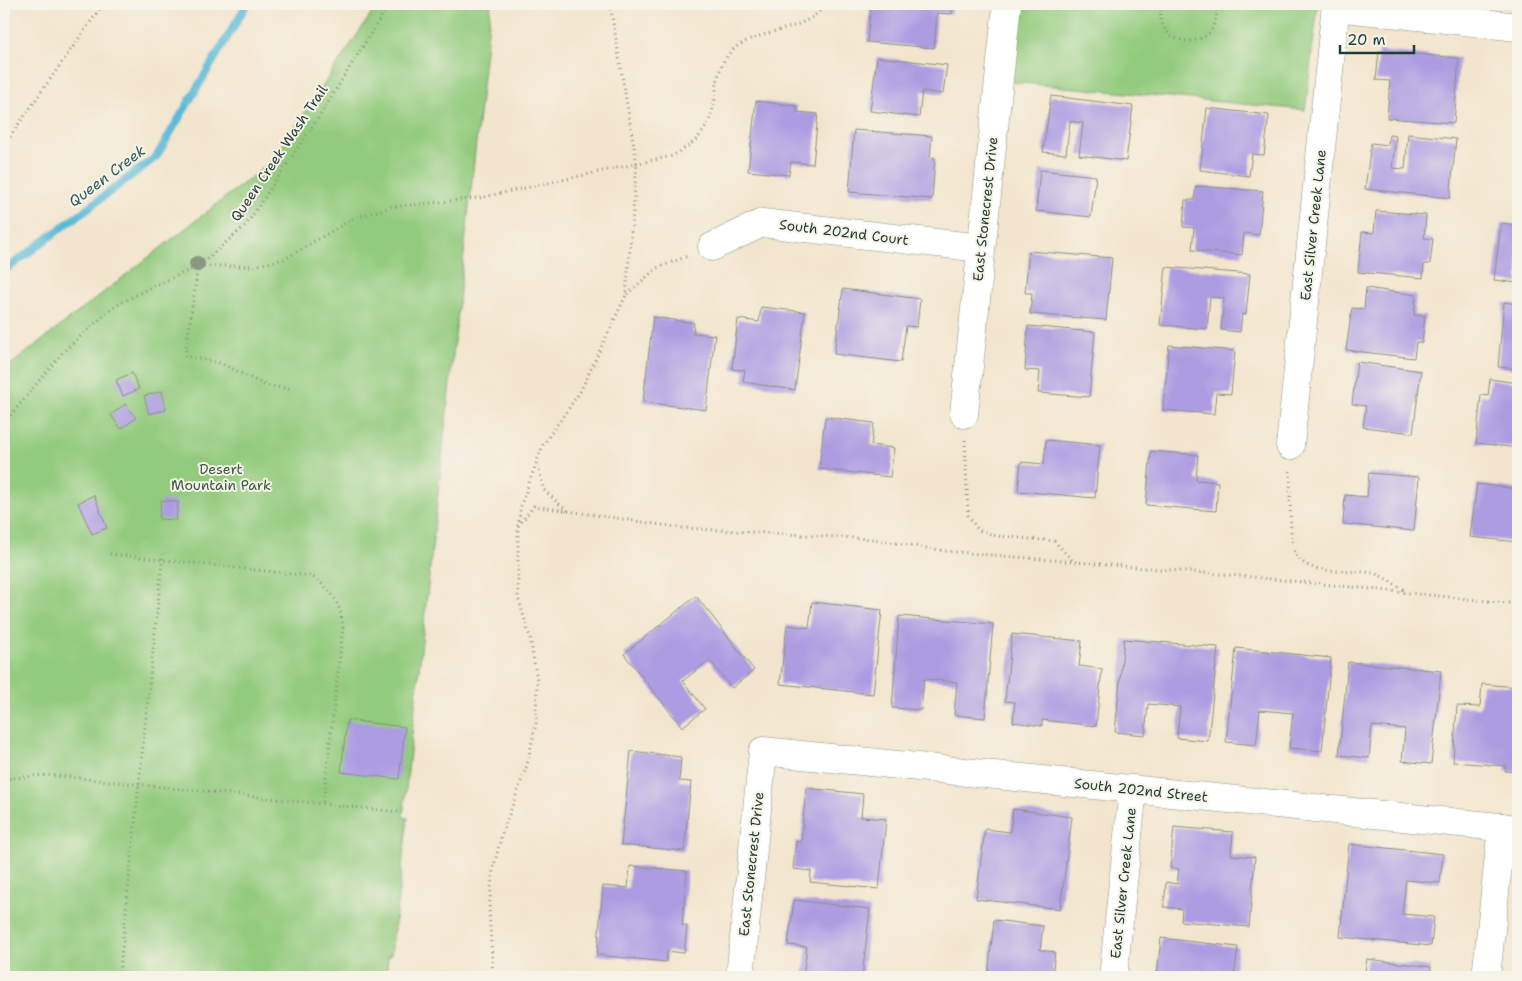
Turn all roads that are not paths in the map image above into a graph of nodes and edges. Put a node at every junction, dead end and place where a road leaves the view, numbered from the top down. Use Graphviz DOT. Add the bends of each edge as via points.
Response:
graph roads {
  1 [pos="1007,4"];
  2 [pos="1336,5"];
  3 [pos="1518,27"];
  4 [pos="712,247"];
  5 [pos="981,248"];
  6 [pos="964,414"];
  7 [pos="1290,446"];
  8 [pos="763,751"];
  9 [pos="1133,789"];
  10 [pos="1510,828"];
  11 [pos="740,977"];
  12 [pos="1113,977"];
  13 [pos="1486,977"];
  1 -- 5 [label="street, East Stonecrest Drive"];
  2 -- 3 [label="street"];
  2 -- 7 [label="street, East Silver Creek Lane"];
  4 -- 5 [label="street, South 202nd Court" via="762,223"];
  5 -- 6 [label="street, East Stonecrest Drive"];
  8 -- 9 [label="street, South 202nd Street"];
  8 -- 11 [label="street, East Stonecrest Drive"];
  9 -- 10 [label="street, South 202nd Street"];
  9 -- 12 [label="street, East Silver Creek Lane"];
  10 -- 13 [label="street"];
}
